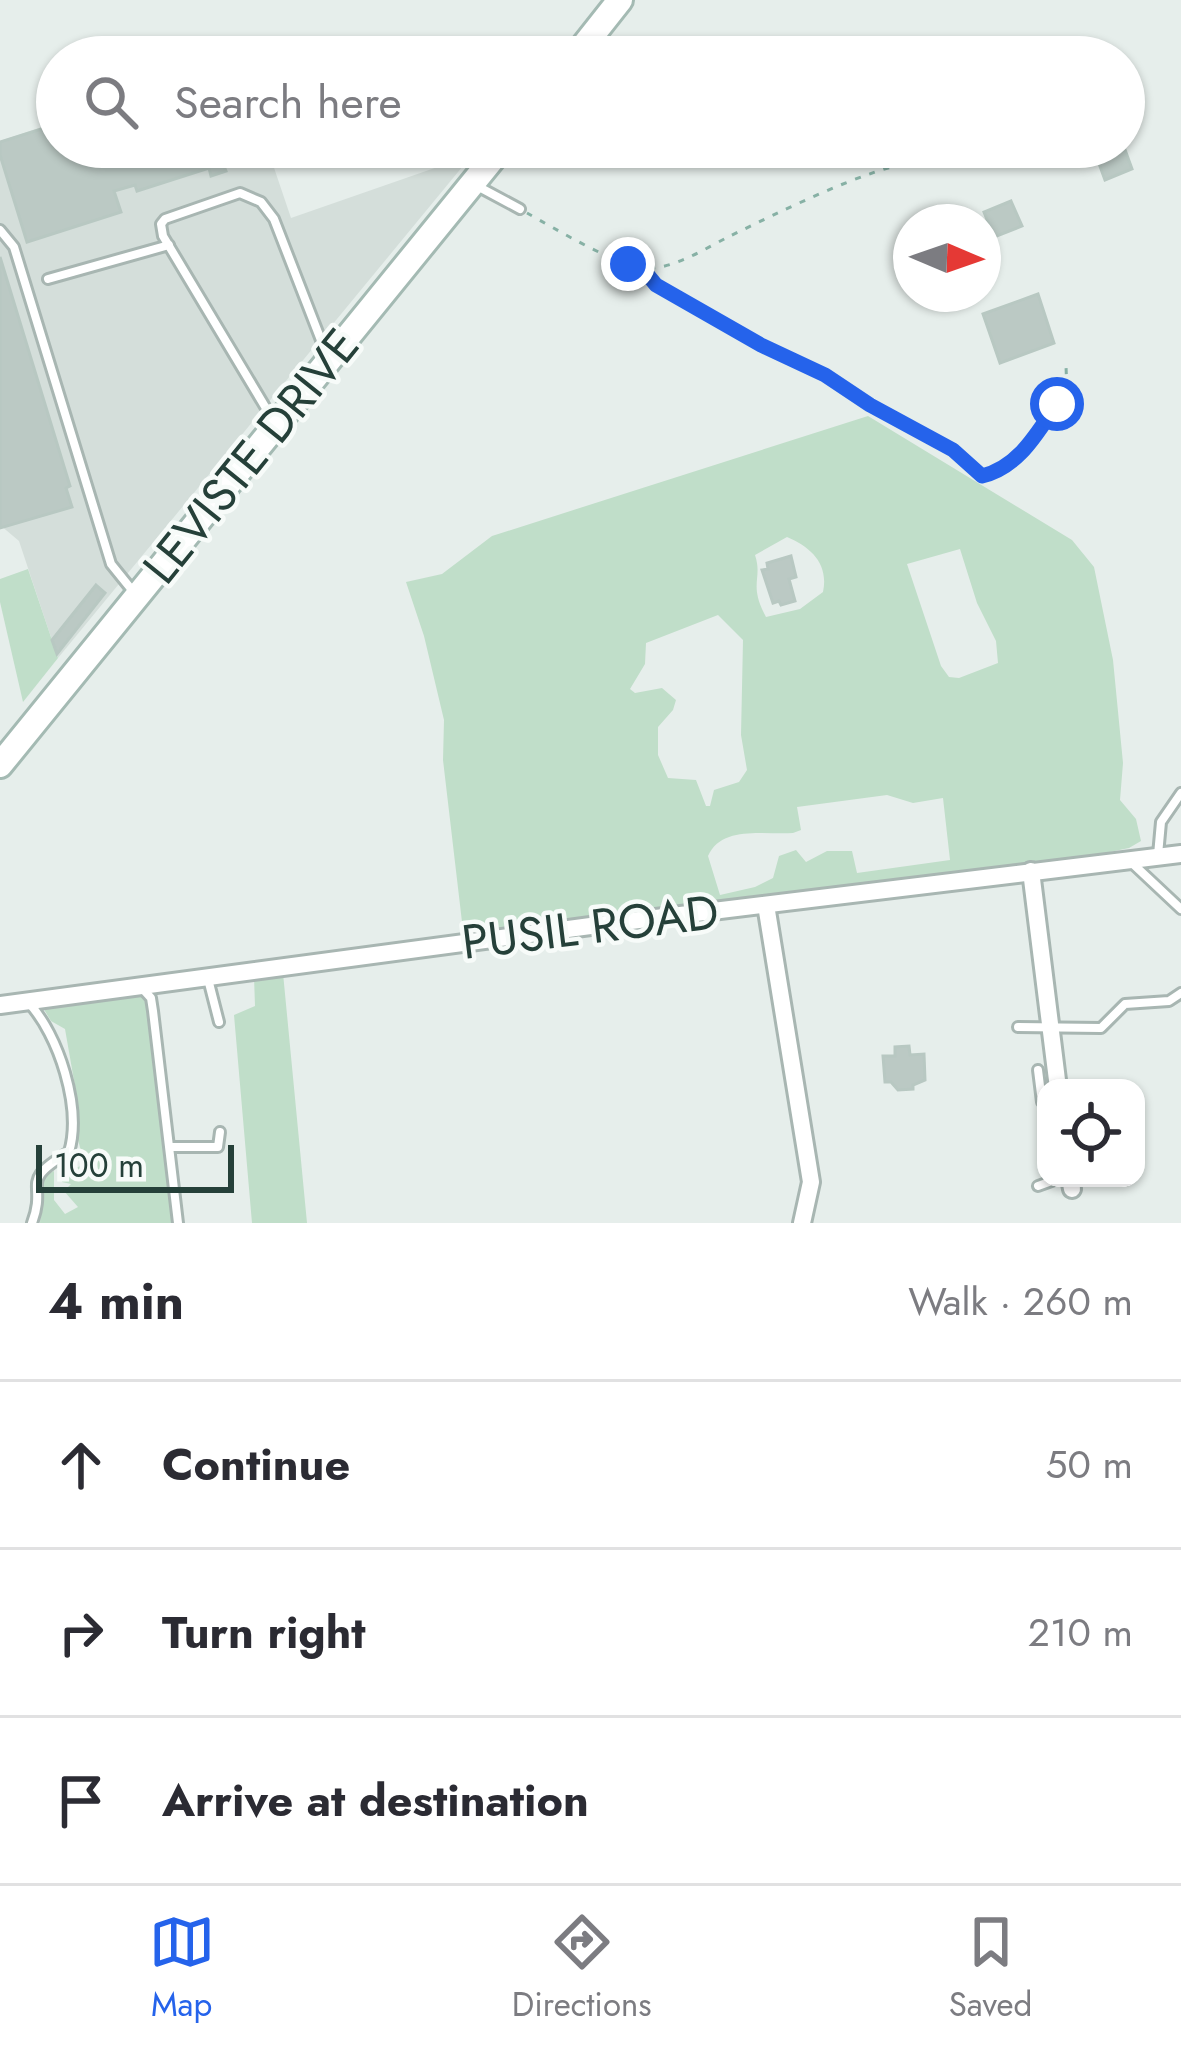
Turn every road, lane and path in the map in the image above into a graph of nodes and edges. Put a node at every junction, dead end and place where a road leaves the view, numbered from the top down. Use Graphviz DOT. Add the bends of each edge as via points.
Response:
graph roads {
  1 [pos="620,0"];
  2 [pos="592,36"];
  3 [pos="485,168"];
  4 [pos="886,168"];
  5 [pos="473,183"];
  6 [pos="520,209"];
  7 [pos="0,230"];
  8 [pos="169,245"];
  9 [pos="642,268"];
  10 [pos="48,279"];
  11 [pos="328,360"];
  12 [pos="1066,366"];
  13 [pos="276,424"];
  14 [pos="137,597"];
  15 [pos="0,765"];
  16 [pos="1181,793"];
  17 [pos="1181,854"];
  18 [pos="1159,855"];
  19 [pos="1126,858"];
  20 [pos="1031,871"];
  21 [pos="766,904"];
  22 [pos="1181,909"];
  23 [pos="208,977"];
  24 [pos="140,986"];
  25 [pos="1181,993"];
  26 [pos="27,1000"];
  27 [pos="0,1005"];
  28 [pos="219,1022"];
  29 [pos="1018,1027"];
  30 [pos="1050,1029"];
  31 [pos="1038,1070"];
  32 [pos="1046,1079"];
  33 [pos="1052,1079"];
  34 [pos="220,1132"];
  35 [pos="170,1147"];
  36 [pos="32,1223"];
  37 [pos="178,1223"];
  38 [pos="802,1223"];
  1 -- 2 [label="main road"];
  3 -- 5 [label="main road, LEVISTE DRIVE"];
  4 -- 9 [label="path" via="677,262"];
  5 -- 6 [label="lane"];
  5 -- 11 [label="main road, LEVISTE DRIVE"];
  6 -- 9 [label="path"];
  7 -- 14 [label="lane" via="14,247 111,564"];
  8 -- 10 [label="lane"];
  8 -- 11 [label="lane" via="165,219 232,194 255,197 274,219"];
  8 -- 13 [label="lane"];
  9 -- 12 [label="path" via="656,285 953,450 982,476 1033,442 1067,392"];
  11 -- 13 [label="main road, LEVISTE DRIVE"];
  13 -- 14 [label="main road, LEVISTE DRIVE"];
  14 -- 15 [label="main road, LEVISTE DRIVE"];
  16 -- 18 [label="lane" via="1160,822"];
  17 -- 18 [label="street, PUSIL ROAD"];
  18 -- 19 [label="street, PUSIL ROAD"];
  19 -- 20 [label="street, PUSIL ROAD"];
  19 -- 22 [label="lane"];
  20 -- 21 [label="street, PUSIL ROAD"];
  20 -- 30 [label="street" via="1048,945 1037,969"];
  21 -- 23 [label="street, PUSIL ROAD"];
  21 -- 38 [label="street" via="811,1182"];
  23 -- 24 [label="street, PUSIL ROAD"];
  23 -- 28 [label="lane"];
  24 -- 26 [label="street, PUSIL ROAD"];
  24 -- 35 [label="lane" via="153,1005"];
  25 -- 30 [label="lane" via="1125,1004 1101,1028"];
  26 -- 27 [label="street, PUSIL ROAD"];
  26 -- 36 [label="lane" via="55,1038 73,1131 69,1152 35,1180"];
  29 -- 30 [label="lane"];
  30 -- 33 [label="street"];
  31 -- 32 [label="lane"];
  34 -- 35 [label="lane" via="218,1147"];
  35 -- 37 [label="lane"];
}
